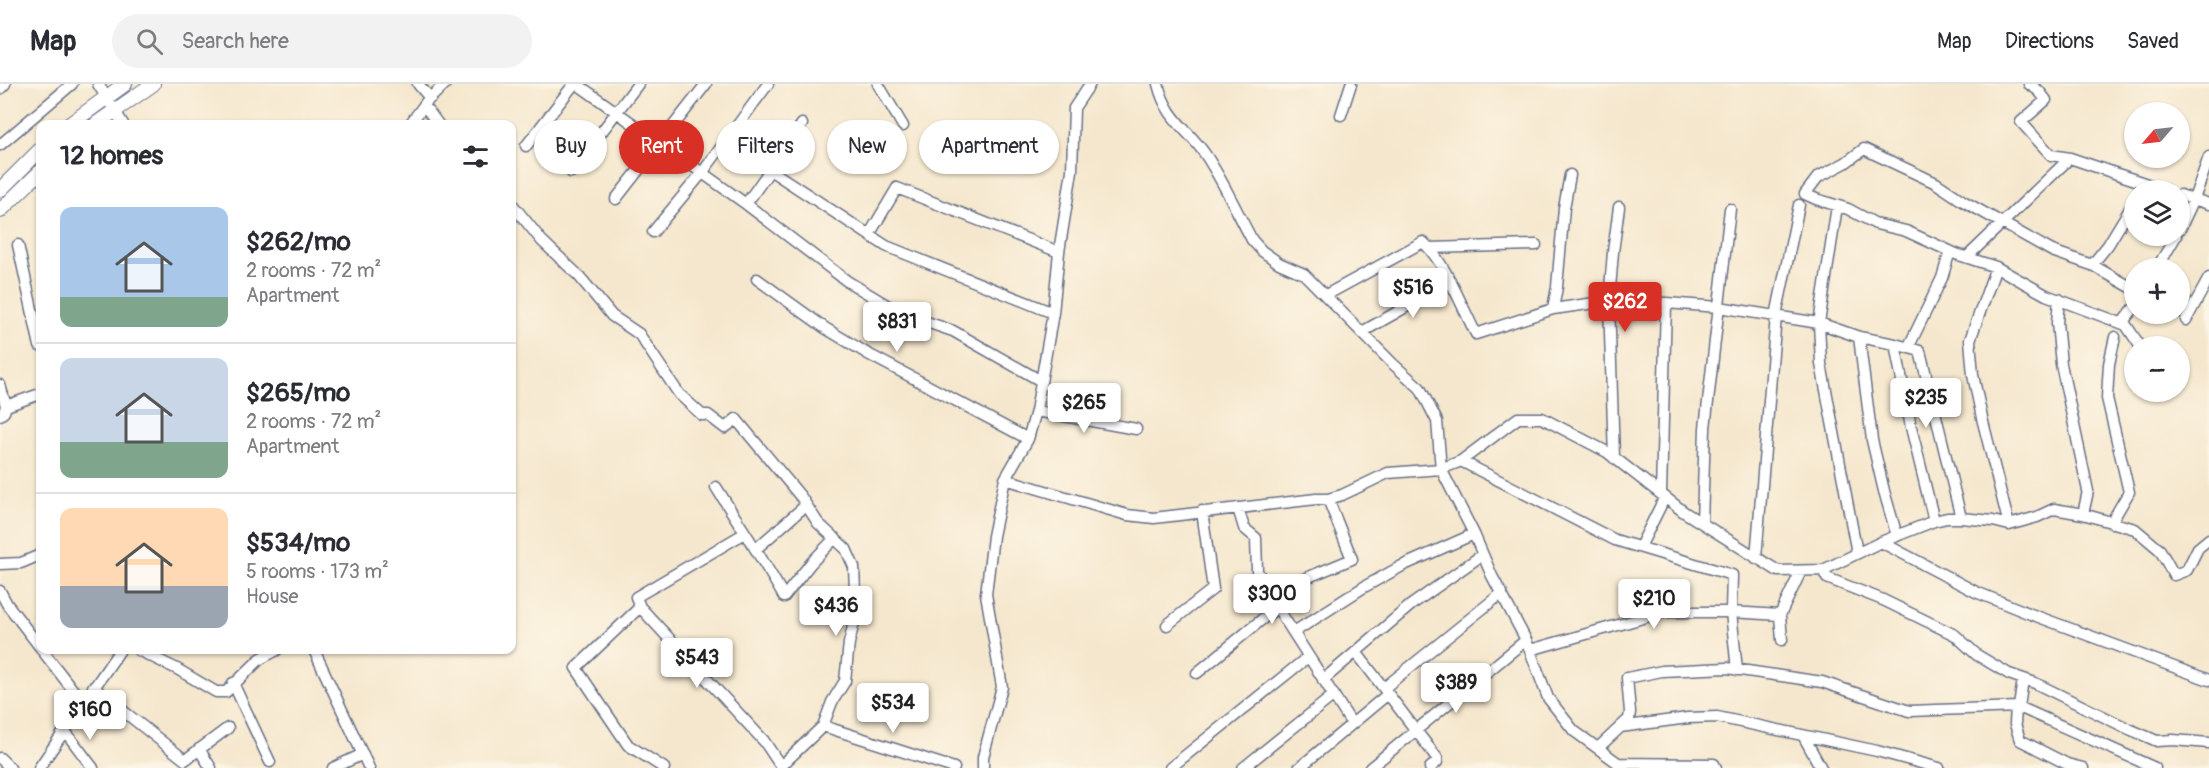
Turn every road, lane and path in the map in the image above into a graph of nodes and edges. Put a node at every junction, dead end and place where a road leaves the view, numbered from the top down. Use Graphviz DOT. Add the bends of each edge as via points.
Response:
graph roads {
  1 [pos="5,84"];
  2 [pos="72,84"];
  3 [pos="98,84"];
  4 [pos="125,84"];
  5 [pos="153,84"];
  6 [pos="418,84"];
  7 [pos="445,84"];
  8 [pos="576,84"];
  9 [pos="638,84"];
  10 [pos="706,84"];
  11 [pos="768,84"];
  12 [pos="878,84"];
  13 [pos="1090,84"];
  14 [pos="1158,84"];
  15 [pos="1351,84"];
  16 [pos="2029,84"];
  17 [pos="0,89"];
  18 [pos="106,98"];
  19 [pos="427,101"];
  20 [pos="115,111"];
  21 [pos="617,113"];
  22 [pos="1341,115"];
  23 [pos="76,120"];
  24 [pos="102,120"];
  25 [pos="121,120"];
  26 [pos="413,120"];
  27 [pos="436,120"];
  28 [pos="627,120"];
  29 [pos="678,120"];
  30 [pos="899,120"];
  31 [pos="607,126"];
  32 [pos="0,145"];
  33 [pos="526,146"];
  34 [pos="36,154"];
  35 [pos="2209,157"];
  36 [pos="2070,158"];
  37 [pos="704,170"];
  38 [pos="636,174"];
  39 [pos="701,174"];
  40 [pos="703,174"];
  41 [pos="767,174"];
  42 [pos="776,174"];
  43 [pos="36,175"];
  44 [pos="1570,175"];
  45 [pos="2124,180"];
  46 [pos="0,190"];
  47 [pos="2190,198"];
  48 [pos="616,199"];
  49 [pos="2194,199"];
  50 [pos="746,204"];
  51 [pos="2209,204"];
  52 [pos="1799,205"];
  53 [pos="1837,206"];
  54 [pos="1619,207"];
  55 [pos="2190,208"];
  56 [pos="516,209"];
  57 [pos="1730,209"];
  58 [pos="0,211"];
  59 [pos="2124,219"];
  60 [pos="2003,223"];
  61 [pos="653,232"];
  62 [pos="868,235"];
  63 [pos="18,245"];
  64 [pos="1536,245"];
  65 [pos="1430,248"];
  66 [pos="1950,251"];
  67 [pos="1059,252"];
  68 [pos="1967,257"];
  69 [pos="2092,265"];
  70 [pos="1996,267"];
  71 [pos="2209,278"];
  72 [pos="757,279"];
  73 [pos="1450,282"];
  74 [pos="2124,283"];
  75 [pos="1326,295"];
  76 [pos="2059,299"];
  77 [pos="1609,301"];
  78 [pos="1666,303"];
  79 [pos="1719,307"];
  80 [pos="1553,309"];
  81 [pos="1053,313"];
  82 [pos="2190,313"];
  83 [pos="1776,316"];
  84 [pos="2124,320"];
  85 [pos="1819,323"];
  86 [pos="2122,323"];
  87 [pos="36,328"];
  88 [pos="1362,332"];
  89 [pos="2133,336"];
  90 [pos="2115,337"];
  91 [pos="1859,338"];
  92 [pos="1895,344"];
  93 [pos="1909,346"];
  94 [pos="1041,381"];
  95 [pos="0,385"];
  96 [pos="36,396"];
  97 [pos="3,411"];
  98 [pos="1036,411"];
  99 [pos="1136,429"];
  100 [pos="1028,439"];
  101 [pos="1614,458"];
  102 [pos="1461,460"];
  103 [pos="1441,469"];
  104 [pos="1005,479"];
  105 [pos="716,487"];
  106 [pos="1663,496"];
  107 [pos="1328,499"];
  108 [pos="805,506"];
  109 [pos="1238,508"];
  110 [pos="1202,511"];
  111 [pos="2083,514"];
  112 [pos="1961,518"];
  113 [pos="1934,521"];
  114 [pos="1702,523"];
  115 [pos="2111,523"];
  116 [pos="2009,525"];
  117 [pos="745,532"];
  118 [pos="1474,534"];
  119 [pos="1897,536"];
  120 [pos="835,538"];
  121 [pos="2209,539"];
  122 [pos="1881,542"];
  123 [pos="1640,547"];
  124 [pos="757,548"];
  125 [pos="1857,554"];
  126 [pos="1482,555"];
  127 [pos="36,557"];
  128 [pos="1755,558"];
  129 [pos="0,564"];
  130 [pos="1823,570"];
  131 [pos="1801,571"];
  132 [pos="0,591"];
  133 [pos="1270,593"];
  134 [pos="1502,593"];
  135 [pos="640,607"];
  136 [pos="1277,607"];
  137 [pos="1731,612"];
  138 [pos="1780,615"];
  139 [pos="1167,625"];
  140 [pos="1294,632"];
  141 [pos="1782,640"];
  142 [pos="36,641"];
  143 [pos="1528,645"];
  144 [pos="1356,652"];
  145 [pos="46,654"];
  146 [pos="112,654"];
  147 [pos="146,654"];
  148 [pos="269,654"];
  149 [pos="316,654"];
  150 [pos="1308,657"];
  151 [pos="2209,668"];
  152 [pos="1737,670"];
  153 [pos="1197,674"];
  154 [pos="2023,679"];
  155 [pos="1323,680"];
  156 [pos="2208,680"];
  157 [pos="233,683"];
  158 [pos="93,687"];
  159 [pos="1386,691"];
  160 [pos="1334,695"];
  161 [pos="83,703"];
  162 [pos="2018,707"];
  163 [pos="1352,724"];
  164 [pos="823,726"];
  165 [pos="1620,727"];
  166 [pos="228,728"];
  167 [pos="1416,728"];
  168 [pos="64,731"];
  169 [pos="1804,737"];
  170 [pos="2209,743"];
  171 [pos="1598,748"];
  172 [pos="199,749"];
  173 [pos="363,754"];
  174 [pos="0,758"];
  175 [pos="270,762"];
  176 [pos="1619,766"];
  177 [pos="782,767"];
  178 [pos="10,768"];
  179 [pos="39,768"];
  180 [pos="93,768"];
  181 [pos="211,768"];
  182 [pos="333,768"];
  183 [pos="369,768"];
  184 [pos="664,768"];
  185 [pos="954,768"];
  186 [pos="983,768"];
  187 [pos="1170,768"];
  188 [pos="1243,768"];
  189 [pos="1299,768"];
  190 [pos="1370,768"];
  191 [pos="1430,768"];
  192 [pos="1716,768"];
  193 [pos="1821,768"];
  194 [pos="1939,768"];
  195 [pos="2083,768"];
  196 [pos="2156,768"];
  1 -- 17 [label="street"];
  2 -- 32 [label="street"];
  3 -- 18 [label="street"];
  4 -- 18 [label="main road"];
  5 -- 20 [label="main road"];
  6 -- 19 [label="street"];
  7 -- 19 [label="street"];
  8 -- 21 [label="street"];
  8 -- 33 [label="street"];
  9 -- 21 [label="street"];
  10 -- 29 [label="street"];
  11 -- 37 [label="street"];
  12 -- 30 [label="street"];
  13 -- 67 [label="street" via="1074,108 1072,171"];
  14 -- 75 [label="street" via="1173,118 1206,155 1252,240 1279,263 1304,274"];
  15 -- 22 [label="street"];
  16 -- 36 [label="street" via="2046,100 2021,122 2051,155"];
  18 -- 20 [label="street"];
  18 -- 23 [label="main road"];
  19 -- 26 [label="street"];
  19 -- 27 [label="street"];
  20 -- 24 [label="main road"];
  20 -- 25 [label="street"];
  21 -- 28 [label="street"];
  21 -- 31 [label="street"];
  34 -- 46 [label="main road"];
  35 -- 49 [label="street"];
  36 -- 45 [label="street"];
  36 -- 60 [label="street"];
  38 -- 48 [label="street"];
  39 -- 61 [label="street"];
  40 -- 50 [label="street"];
  41 -- 50 [label="street"];
  42 -- 62 [label="street"];
  43 -- 58 [label="main road"];
  44 -- 80 [label="street"];
  47 -- 49 [label="street"];
  49 -- 51 [label="street"];
  49 -- 55 [label="street"];
  50 -- 94 [label="street" via="847,281 900,313 953,331"];
  52 -- 83 [label="street"];
  53 -- 60 [label="street" via="1804,194 1818,177 1864,149 1936,183"];
  53 -- 66 [label="street"];
  53 -- 85 [label="street"];
  54 -- 77 [label="street"];
  56 -- 108 [label="street" via="612,316 639,334 679,394 724,428 735,419"];
  57 -- 79 [label="street"];
  59 -- 69 [label="street"];
  60 -- 68 [label="street"];
  60 -- 69 [label="street" via="2052,251"];
  62 -- 67 [label="street" via="897,188"];
  62 -- 81 [label="street" via="886,246"];
  63 -- 87 [label="street"];
  64 -- 65 [label="street"];
  65 -- 73 [label="street"];
  65 -- 75 [label="street" via="1424,242"];
  66 -- 68 [label="street"];
  66 -- 93 [label="street" via="1942,278"];
  67 -- 81 [label="street"];
  68 -- 70 [label="street"];
  69 -- 74 [label="street"];
  70 -- 76 [label="street"];
  70 -- 116 [label="street" via="1970,340 1973,375"];
  71 -- 82 [label="street"];
  72 -- 100 [label="street" via="868,354"];
  73 -- 80 [label="street" via="1476,334"];
  73 -- 88 [label="street"];
  75 -- 88 [label="street"];
  76 -- 86 [label="street"];
  76 -- 111 [label="street" via="2061,364 2088,491"];
  77 -- 78 [label="street"];
  77 -- 80 [label="street"];
  77 -- 101 [label="street"];
  78 -- 79 [label="street"];
  78 -- 106 [label="street"];
  79 -- 83 [label="street"];
  79 -- 114 [label="street" via="1705,428"];
  81 -- 94 [label="street"];
  83 -- 85 [label="street"];
  83 -- 128 [label="street"];
  84 -- 86 [label="street"];
  85 -- 91 [label="street"];
  85 -- 125 [label="street" via="1821,364"];
  86 -- 89 [label="street"];
  88 -- 103 [label="street" via="1420,388 1437,421"];
  90 -- 115 [label="street" via="2108,398 2129,492"];
  91 -- 92 [label="street"];
  91 -- 119 [label="street" via="1872,440"];
  92 -- 93 [label="street"];
  92 -- 113 [label="street"];
  93 -- 112 [label="street" via="1920,351"];
  94 -- 98 [label="street"];
  95 -- 97 [label="street"];
  96 -- 97 [label="street"];
  98 -- 99 [label="street"];
  98 -- 100 [label="street"];
  100 -- 104 [label="street"];
  101 -- 102 [label="street" via="1542,418 1518,418"];
  101 -- 106 [label="street"];
  102 -- 103 [label="street"];
  102 -- 123 [label="street" via="1615,540"];
  103 -- 107 [label="street" via="1388,473"];
  103 -- 118 [label="street"];
  104 -- 110 [label="street" via="1127,515 1154,518"];
  104 -- 186 [label="street" via="986,594 1002,687"];
  105 -- 117 [label="street"];
  106 -- 114 [label="street"];
  106 -- 123 [label="street"];
  107 -- 109 [label="street"];
  107 -- 133 [label="street" via="1352,560"];
  108 -- 120 [label="street"];
  108 -- 124 [label="street"];
  109 -- 110 [label="street"];
  109 -- 133 [label="street" via="1244,528 1256,538 1257,571"];
  110 -- 139 [label="street" via="1213,589"];
  111 -- 115 [label="street"];
  111 -- 116 [label="street" via="2054,509"];
  112 -- 113 [label="street"];
  112 -- 116 [label="street"];
  113 -- 119 [label="street"];
  114 -- 128 [label="street"];
  115 -- 121 [label="street" via="2135,529 2160,550 2174,575 2187,570 2198,548"];
  117 -- 124 [label="street"];
  117 -- 135 [label="street" via="636,597"];
  118 -- 126 [label="street"];
  118 -- 140 [label="street" via="1402,566"];
  119 -- 122 [label="street"];
  120 -- 124 [label="street" via="784,597"];
  120 -- 164 [label="street" via="855,567 856,614 845,681"];
  122 -- 125 [label="street"];
  122 -- 156 [label="street" via="1976,592 2028,614"];
  123 -- 137 [label="street" via="1732,575"];
  125 -- 130 [label="street"];
  126 -- 134 [label="street"];
  126 -- 144 [label="street" via="1411,605"];
  127 -- 129 [label="street" via="21,563"];
  128 -- 131 [label="street" via="1778,571"];
  130 -- 131 [label="street"];
  130 -- 154 [label="street" via="1827,578 1955,635 1977,655"];
  131 -- 138 [label="street"];
  132 -- 142 [label="street"];
  133 -- 136 [label="street"];
  134 -- 143 [label="street"];
  134 -- 159 [label="street"];
  135 -- 177 [label="street" via="764,741"];
  135 -- 184 [label="street" via="576,668 628,745"];
  136 -- 140 [label="street"];
  136 -- 153 [label="street"];
  137 -- 138 [label="street"];
  137 -- 143 [label="street" via="1664,612"];
  137 -- 152 [label="street"];
  138 -- 141 [label="street"];
  140 -- 150 [label="street"];
  143 -- 167 [label="street"];
  143 -- 171 [label="street" via="1548,698 1574,731"];
  144 -- 155 [label="street"];
  144 -- 159 [label="street"];
  145 -- 161 [label="street"];
  146 -- 158 [label="street"];
  147 -- 157 [label="street" via="216,692 226,692"];
  148 -- 157 [label="street"];
  149 -- 173 [label="street"];
  150 -- 155 [label="street"];
  150 -- 187 [label="street"];
  151 -- 156 [label="street"];
  152 -- 162 [label="street" via="1822,682 1909,711"];
  152 -- 165 [label="street" via="1662,671 1627,678 1630,712 1629,719"];
  154 -- 162 [label="street"];
  154 -- 170 [label="street" via="2157,741"];
  155 -- 160 [label="street"];
  157 -- 175 [label="street"];
  158 -- 161 [label="street"];
  158 -- 172 [label="street" via="184,760"];
  159 -- 163 [label="street"];
  159 -- 167 [label="street"];
  160 -- 163 [label="street"];
  160 -- 188 [label="street"];
  161 -- 168 [label="street"];
  162 -- 195 [label="street" via="2015,724 2020,740"];
  162 -- 196 [label="street"];
  163 -- 189 [label="street"];
  164 -- 177 [label="street"];
  164 -- 185 [label="street"];
  165 -- 169 [label="street" via="1717,717"];
  165 -- 171 [label="street"];
  166 -- 172 [label="street"];
  167 -- 190 [label="street"];
  167 -- 191 [label="street" via="1437,758"];
  168 -- 179 [label="street"];
  168 -- 180 [label="street"];
  169 -- 193 [label="street"];
  169 -- 194 [label="street"];
  171 -- 176 [label="street"];
  172 -- 181 [label="street"];
  173 -- 182 [label="street"];
  173 -- 183 [label="street"];
  174 -- 178 [label="street"];
  176 -- 192 [label="street" via="1714,764"];
}
